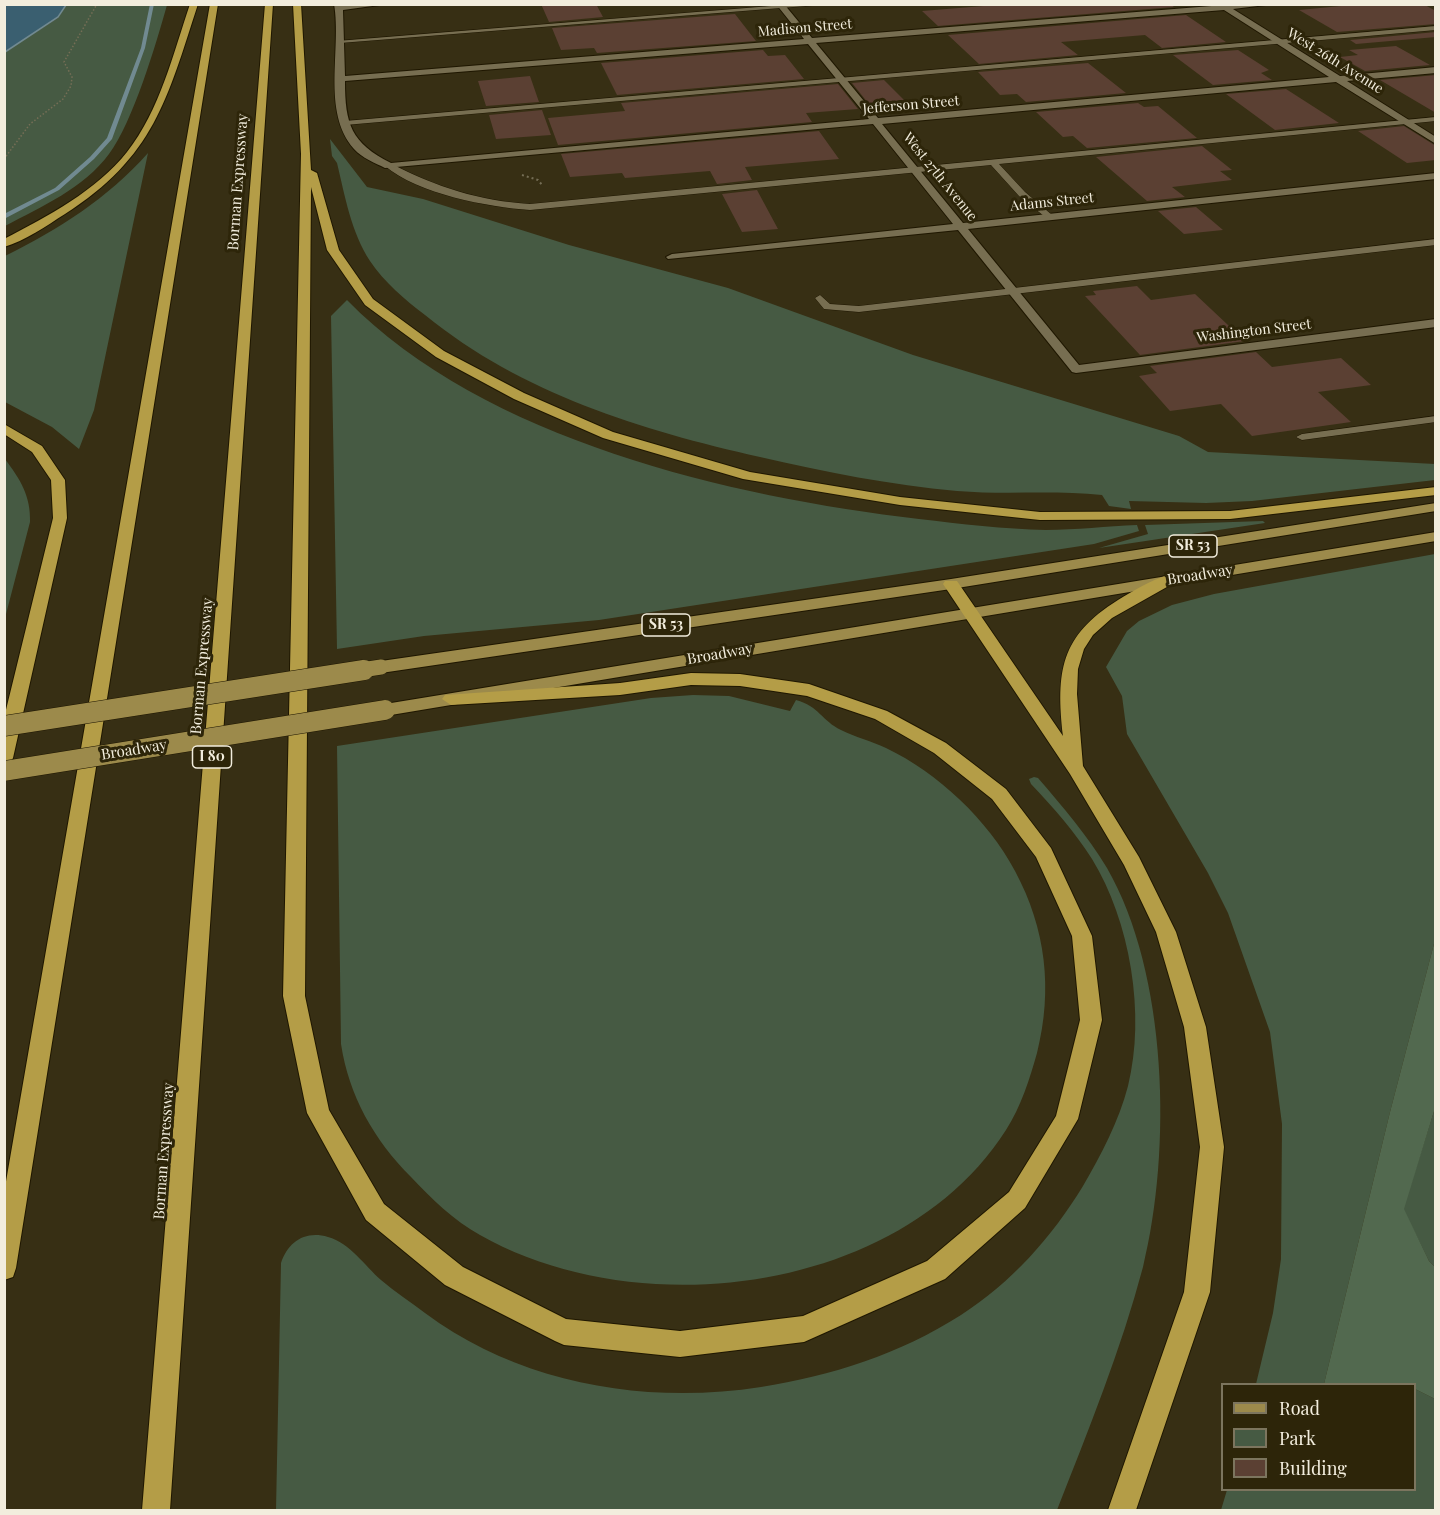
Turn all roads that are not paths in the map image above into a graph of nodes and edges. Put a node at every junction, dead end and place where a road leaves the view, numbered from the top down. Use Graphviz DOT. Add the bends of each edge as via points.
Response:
graph roads {
  1 [pos="194,4"];
  2 [pos="214,4"];
  3 [pos="269,4"];
  4 [pos="297,4"];
  5 [pos="383,4"];
  6 [pos="828,4"];
  7 [pos="1270,4"];
  8 [pos="338,6"];
  9 [pos="781,6"];
  10 [pos="1223,6"];
  11 [pos="1436,28"];
  12 [pos="340,41"];
  13 [pos="809,41"];
  14 [pos="1278,41"];
  15 [pos="1436,70"];
  16 [pos="341,79"];
  17 [pos="840,79"];
  18 [pos="1338,79"];
  19 [pos="1436,119"];
  20 [pos="875,122"];
  21 [pos="1406,122"];
  22 [pos="345,123"];
  23 [pos="1436,141"];
  24 [pos="306,154"];
  25 [pos="994,164"];
  26 [pos="388,166"];
  27 [pos="916,171"];
  28 [pos="1436,176"];
  29 [pos="1049,217"];
  30 [pos="960,227"];
  31 [pos="1436,242"];
  32 [pos="4,244"];
  33 [pos="672,257"];
  34 [pos="1014,292"];
  35 [pos="820,298"];
  36 [pos="1436,323"];
  37 [pos="1076,369"];
  38 [pos="1436,419"];
  39 [pos="4,428"];
  40 [pos="1302,437"];
  41 [pos="1436,491"];
  42 [pos="1436,507"];
  43 [pos="1436,536"];
  44 [pos="1168,580"];
  45 [pos="951,584"];
  46 [pos="970,612"];
  47 [pos="451,699"];
  48 [pos="4,726"];
  49 [pos="4,758"];
  50 [pos="1076,769"];
  51 [pos="4,771"];
  52 [pos="4,1268"];
  53 [pos="156,1510"];
  54 [pos="1122,1510"];
  1 -- 32 [label="highway" via="149,125 130,154 98,185 42,224"];
  2 -- 52 [label="highway"];
  3 -- 53 [label="highway, Borman Expressway / I 80"];
  4 -- 24 [label="highway"];
  5 -- 8 [label="street"];
  6 -- 9 [label="lane"];
  7 -- 10 [label="street, Madison Street"];
  8 -- 12 [label="street"];
  9 -- 12 [label="lane"];
  9 -- 13 [label="street, West 27th Avenue"];
  10 -- 13 [label="street, Madison Street"];
  10 -- 14 [label="street, West 26th Avenue"];
  11 -- 14 [label="lane"];
  12 -- 16 [label="street"];
  13 -- 16 [label="street, Madison Street"];
  13 -- 17 [label="street, West 27th Avenue"];
  14 -- 17 [label="lane"];
  14 -- 18 [label="street, West 26th Avenue"];
  15 -- 18 [label="street, Jefferson Street"];
  16 -- 22 [label="street"];
  17 -- 20 [label="street, West 27th Avenue"];
  17 -- 22 [label="lane"];
  18 -- 20 [label="street, Jefferson Street"];
  18 -- 21 [label="street, West 26th Avenue"];
  19 -- 21 [label="lane"];
  20 -- 26 [label="street, Jefferson Street"];
  20 -- 27 [label="street, West 27th Avenue"];
  21 -- 23 [label="street, West 26th Avenue"];
  21 -- 25 [label="lane"];
  22 -- 26 [label="street" via="356,144"];
  24 -- 41 [label="highway" via="333,250 369,302 440,354 519,396 608,435 748,476 900,501 1040,516 1230,515"];
  24 -- 47 [label="highway" via="294,996 318,1113 375,1212 454,1276 564,1332 680,1344 804,1329 936,1270 1017,1200 1067,1119 1091,1020 1082,936 1044,853 999,794 940,748 881,715 809,690 740,680 691,680 620,689"];
  25 -- 27 [label="lane"];
  25 -- 29 [label="lane"];
  26 -- 27 [label="lane" via="463,198 496,205 549,206"];
  27 -- 30 [label="street, West 27th Avenue"];
  28 -- 29 [label="street, Adams Street"];
  29 -- 30 [label="street, Adams Street"];
  30 -- 33 [label="street, Adams Street"];
  30 -- 34 [label="street, West 27th Avenue"];
  31 -- 34 [label="lane"];
  34 -- 35 [label="lane" via="859,309 827,307"];
  34 -- 37 [label="street, West 27th Avenue"];
  36 -- 37 [label="street, Washington Street"];
  38 -- 40 [label="lane"];
  39 -- 49 [label="highway" via="36,450 58,480 60,518"];
  42 -- 45 [label="main road, Broadway / SR 53"];
  43 -- 44 [label="main road, Broadway / SR 53"];
  44 -- 46 [label="main road, Broadway / SR 53"];
  44 -- 50 [label="highway" via="1117,605 1090,625 1072,654 1067,693"];
  45 -- 46 [label="highway"];
  45 -- 48 [label="main road, Broadway / SR 53, bridge"];
  46 -- 47 [label="main road, Broadway / SR 53"];
  46 -- 50 [label="highway"];
  47 -- 51 [label="main road, Broadway / SR 53, bridge"];
  50 -- 54 [label="highway" via="1132,862 1166,932 1195,1027 1212,1147 1197,1292"];
}
